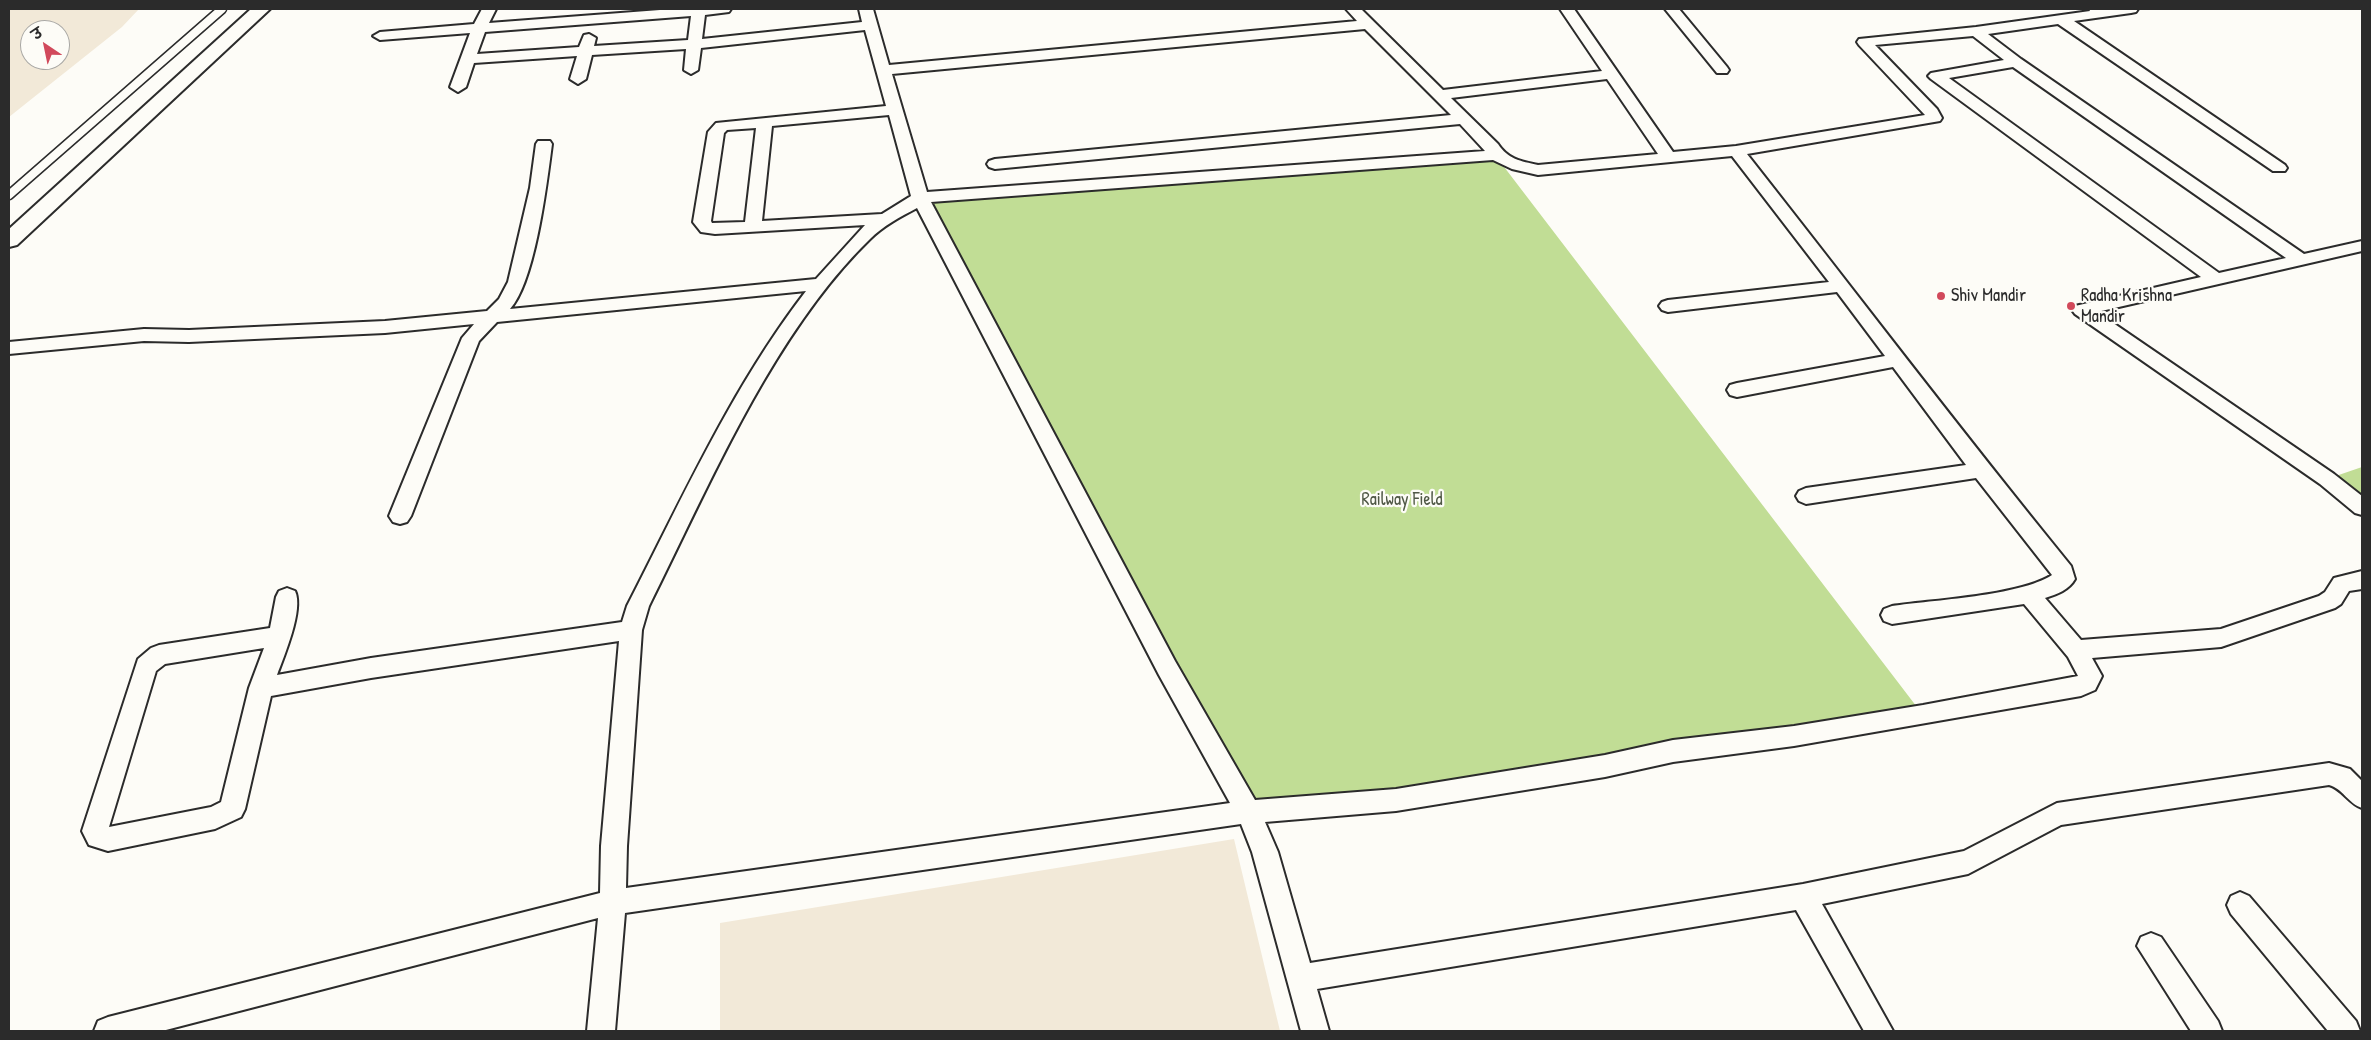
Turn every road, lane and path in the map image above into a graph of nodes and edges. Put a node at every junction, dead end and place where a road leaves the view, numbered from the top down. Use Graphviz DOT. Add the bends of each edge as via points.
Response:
graph roads {
  1 [pos="222,9"];
  2 [pos="261,9"];
  3 [pos="489,9"];
  4 [pos="724,9"];
  5 [pos="1353,9"];
  6 [pos="1567,9"];
  7 [pos="1672,9"];
  8 [pos="2131,9"];
  9 [pos="699,10"];
  10 [pos="2099,11"];
  11 [pos="594,14"];
  12 [pos="868,17"];
  13 [pos="2061,19"];
  14 [pos="1367,24"];
  15 [pos="479,28"];
  16 [pos="1976,30"];
  17 [pos="380,36"];
  18 [pos="694,44"];
  19 [pos="586,50"];
  20 [pos="470,59"];
  21 [pos="2016,62"];
  22 [pos="691,70"];
  23 [pos="884,70"];
  24 [pos="1722,70"];
  25 [pos="1610,74"];
  26 [pos="578,79"];
  27 [pos="458,87"];
  28 [pos="1439,95"];
  29 [pos="895,110"];
  30 [pos="1463,119"];
  31 [pos="765,121"];
  32 [pos="544,144"];
  33 [pos="1736,151"];
  34 [pos="1495,155"];
  35 [pos="1668,158"];
  36 [pos="995,164"];
  37 [pos="2280,168"];
  38 [pos="9,195"];
  39 [pos="920,198"];
  40 [pos="889,219"];
  41 [pos="753,227"];
  42 [pos="9,240"];
  43 [pos="2362,246"];
  44 [pos="2300,259"];
  45 [pos="2215,279"];
  46 [pos="820,284"];
  47 [pos="1842,286"];
  48 [pos="1668,306"];
  49 [pos="489,318"];
  50 [pos="9,348"];
  51 [pos="1896,360"];
  52 [pos="1737,390"];
  53 [pos="1980,470"];
  54 [pos="1806,496"];
  55 [pos="2362,507"];
  56 [pos="400,516"];
  57 [pos="2362,580"];
  58 [pos="2030,595"];
  59 [pos="287,597"];
  60 [pos="1892,615"];
  61 [pos="631,630"];
  62 [pos="280,636"];
  63 [pos="2076,650"];
  64 [pos="261,688"];
  65 [pos="2362,797"];
  66 [pos="1248,812"];
  67 [pos="1803,896"];
  68 [pos="613,902"];
  69 [pos="2240,904"];
  70 [pos="2151,946"];
  71 [pos="1302,978"];
  72 [pos="108,1031"];
  73 [pos="601,1031"];
  74 [pos="1315,1031"];
  75 [pos="1879,1031"];
  76 [pos="2208,1031"];
  77 [pos="2346,1031"];
  1 -- 38 [label="lane"];
  2 -- 42 [label="street"];
  3 -- 15 [label="street"];
  4 -- 9 [label="street"];
  5 -- 14 [label="street"];
  6 -- 25 [label="street"];
  7 -- 24 [label="street"];
  8 -- 10 [label="street"];
  9 -- 11 [label="street"];
  9 -- 18 [label="street"];
  10 -- 13 [label="street"];
  11 -- 15 [label="street"];
  11 -- 19 [label="street"];
  12 -- 18 [label="street"];
  12 -- 23 [label="street"];
  13 -- 16 [label="street"];
  13 -- 37 [label="street"];
  14 -- 23 [label="street"];
  14 -- 28 [label="street"];
  15 -- 17 [label="street"];
  15 -- 20 [label="street"];
  16 -- 21 [label="street"];
  16 -- 33 [label="street" via="1864,42 1932,112 1934,118"];
  18 -- 19 [label="street"];
  18 -- 22 [label="street"];
  19 -- 20 [label="street"];
  19 -- 26 [label="street"];
  20 -- 27 [label="street"];
  21 -- 44 [label="street"];
  21 -- 45 [label="street" via="1936,76"];
  23 -- 29 [label="street"];
  25 -- 28 [label="street"];
  25 -- 35 [label="street"];
  28 -- 30 [label="street"];
  29 -- 31 [label="street"];
  29 -- 39 [label="street"];
  30 -- 34 [label="street" via="1492,147"];
  30 -- 36 [label="street"];
  31 -- 41 [label="street"];
  31 -- 41 [label="street" via="726,124 719,128 702,222 707,228 715,229"];
  32 -- 49 [label="street" via="538,188 517,282 506,302"];
  33 -- 35 [label="street"];
  33 -- 47 [label="street"];
  34 -- 35 [label="street" via="1518,166 1538,170"];
  34 -- 39 [label="street"];
  39 -- 40 [label="street"];
  39 -- 66 [label="street" via="1167,668"];
  40 -- 41 [label="street"];
  40 -- 46 [label="street" via="865,235"];
  43 -- 44 [label="street"];
  44 -- 45 [label="street"];
  45 -- 55 [label="street" via="2081,310 2327,479"];
  46 -- 49 [label="street"];
  46 -- 61 [label="street" via="790,324 742,404 638,606"];
  47 -- 48 [label="street"];
  47 -- 51 [label="street"];
  49 -- 50 [label="street" via="307,331 144,335"];
  49 -- 56 [label="street" via="471,338"];
  51 -- 52 [label="street"];
  51 -- 53 [label="street"];
  53 -- 54 [label="street"];
  53 -- 58 [label="street" via="2063,572 2064,580 2060,584"];
  57 -- 63 [label="street" via="2342,584 2327,602 2221,638"];
  58 -- 60 [label="street"];
  58 -- 63 [label="street"];
  59 -- 62 [label="street"];
  61 -- 64 [label="street" via="371,668"];
  61 -- 68 [label="street" via="614,846"];
  62 -- 64 [label="street"];
  62 -- 64 [label="street" via="159,655 150,661 96,830 98,837 108,839 215,818 232,809"];
  63 -- 66 [label="street" via="2090,676 2082,686 1831,730 1673,751 1605,766 1396,800"];
  65 -- 67 [label="street" via="2341,777 2329,774 2057,814 1968,862"];
  66 -- 68 [label="street"];
  66 -- 71 [label="street" via="1265,852"];
  67 -- 71 [label="street"];
  67 -- 75 [label="street"];
  68 -- 72 [label="street"];
  68 -- 73 [label="street"];
  69 -- 77 [label="street"];
  70 -- 76 [label="street"];
  71 -- 74 [label="street"];
}
